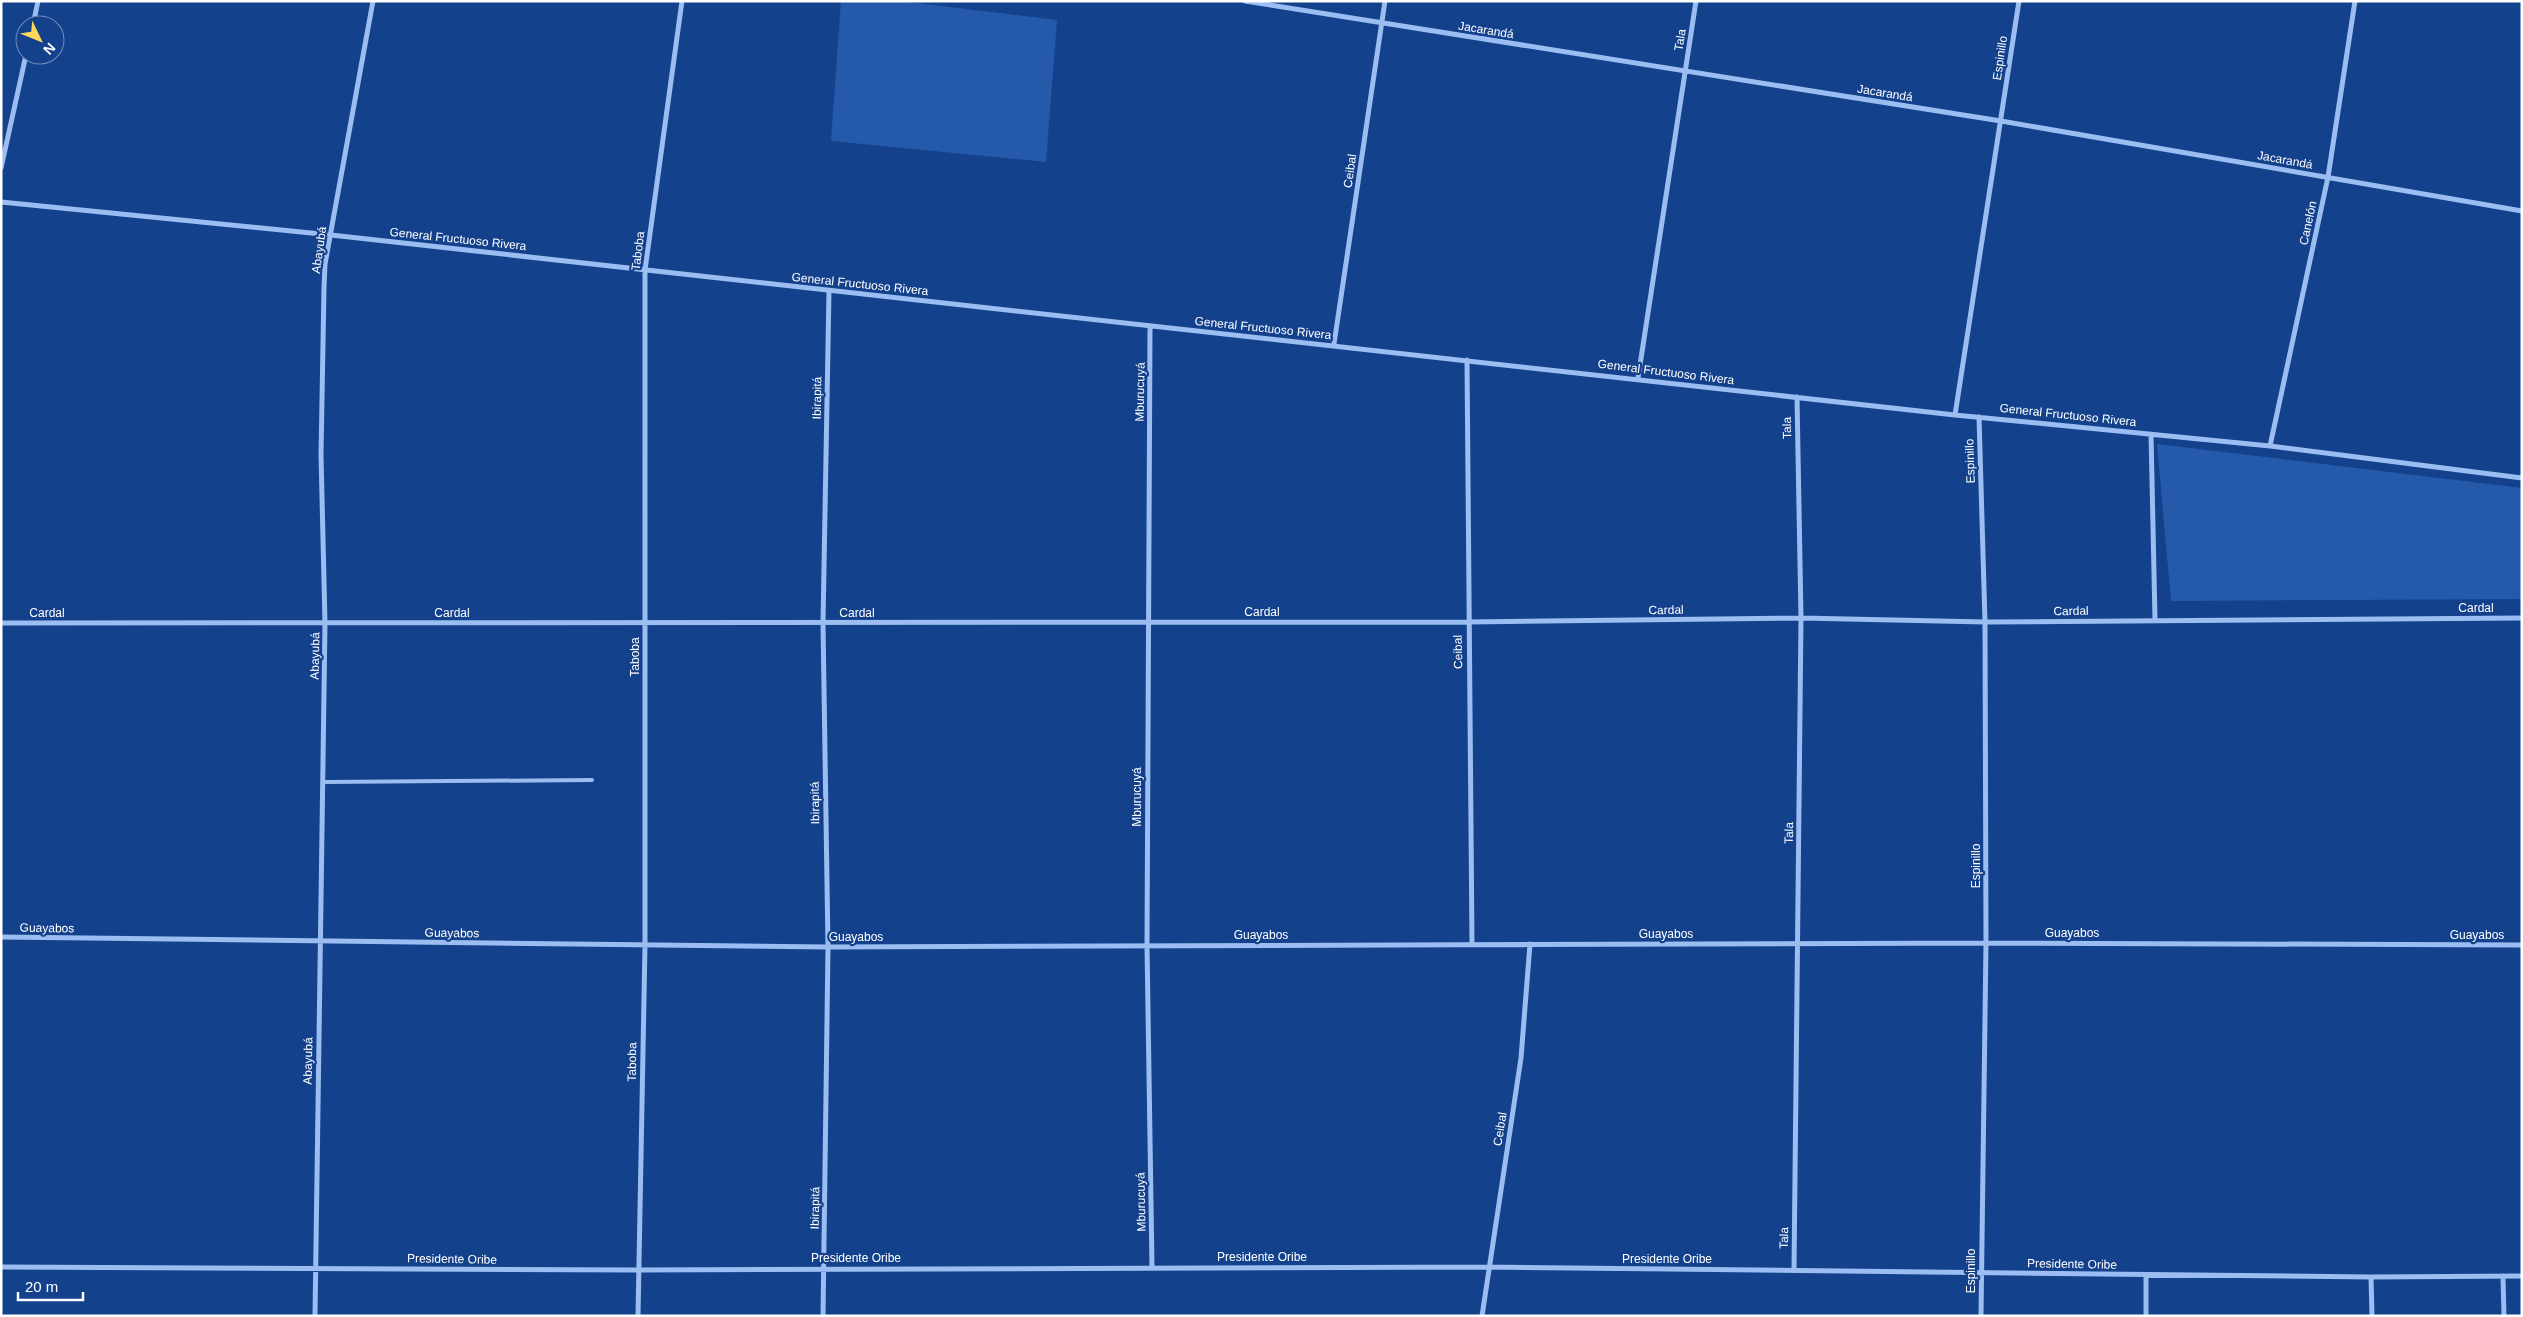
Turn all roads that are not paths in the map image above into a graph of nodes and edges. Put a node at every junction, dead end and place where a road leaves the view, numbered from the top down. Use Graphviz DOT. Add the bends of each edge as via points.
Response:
graph roads {
  1 [pos="38,1"];
  2 [pos="373,1"];
  3 [pos="682,1"];
  4 [pos="1245,1"];
  5 [pos="1385,1"];
  6 [pos="1696,1"];
  7 [pos="2019,1"];
  8 [pos="2355,1"];
  9 [pos="35,15"];
  10 [pos="1382,23"];
  11 [pos="24,65"];
  12 [pos="1684,72"];
  13 [pos="2001,121"];
  14 [pos="1,168"];
  15 [pos="2328,177"];
  16 [pos="1,202"];
  17 [pos="2522,211"];
  18 [pos="331,235"];
  19 [pos="645,270"];
  20 [pos="829,291"];
  21 [pos="1150,327"];
  22 [pos="1334,344"];
  23 [pos="1467,360"];
  24 [pos="1638,378"];
  25 [pos="1796,397"];
  26 [pos="1955,415"];
  27 [pos="1979,416"];
  28 [pos="2151,434"];
  29 [pos="2270,446"];
  30 [pos="2522,478"];
  31 [pos="1800,618"];
  32 [pos="2522,618"];
  33 [pos="2154,619"];
  34 [pos="645,622"];
  35 [pos="1147,622"];
  36 [pos="1468,622"];
  37 [pos="1985,622"];
  38 [pos="1,623"];
  39 [pos="325,623"];
  40 [pos="822,623"];
  41 [pos="592,780"];
  42 [pos="324,782"];
  43 [pos="1,937"];
  44 [pos="319,942"];
  45 [pos="1986,942"];
  46 [pos="1472,944"];
  47 [pos="1530,944"];
  48 [pos="1798,944"];
  49 [pos="645,945"];
  50 [pos="1147,945"];
  51 [pos="2522,945"];
  52 [pos="828,947"];
  53 [pos="1,1267"];
  54 [pos="315,1267"];
  55 [pos="1152,1267"];
  56 [pos="1488,1267"];
  57 [pos="824,1268"];
  58 [pos="638,1270"];
  59 [pos="1794,1270"];
  60 [pos="1981,1272"];
  61 [pos="2146,1274"];
  62 [pos="2504,1276"];
  63 [pos="2522,1276"];
  64 [pos="2371,1277"];
  65 [pos="315,1316"];
  66 [pos="638,1316"];
  67 [pos="823,1316"];
  68 [pos="1482,1316"];
  69 [pos="1981,1316"];
  70 [pos="2146,1316"];
  71 [pos="2372,1316"];
  72 [pos="2504,1316"];
  1 -- 9 [label="street"];
  2 -- 18 [label="street, Abayubá"];
  3 -- 19 [label="street, Taboba"];
  4 -- 10 [label="street, Jacarandá"];
  5 -- 10 [label="street, Ceibal"];
  6 -- 12 [label="street, Tala"];
  7 -- 13 [label="street, Espinillo"];
  8 -- 15 [label="street, Canelón"];
  10 -- 12 [label="street, Jacarandá"];
  10 -- 22 [label="street, Ceibal"];
  11 -- 14 [label="street"];
  12 -- 13 [label="street, Jacarandá"];
  12 -- 24 [label="street, Tala"];
  13 -- 15 [label="street, Jacarandá"];
  13 -- 26 [label="street, Espinillo"];
  15 -- 17 [label="street, Jacarandá"];
  15 -- 29 [label="street, Canelón"];
  16 -- 18 [label="street, General Fructuoso Rivera"];
  18 -- 19 [label="street, General Fructuoso Rivera"];
  18 -- 39 [label="street, Abayubá" via="322,336"];
  19 -- 20 [label="street, General Fructuoso Rivera"];
  19 -- 34 [label="street, Taboba"];
  20 -- 21 [label="street, General Fructuoso Rivera"];
  20 -- 40 [label="street, Ibirapitá"];
  21 -- 22 [label="street, General Fructuoso Rivera"];
  21 -- 35 [label="street, Mburucuyá"];
  22 -- 23 [label="street, General Fructuoso Rivera"];
  23 -- 24 [label="street, General Fructuoso Rivera"];
  23 -- 36 [label="street, Ceibal"];
  24 -- 25 [label="street, General Fructuoso Rivera"];
  25 -- 26 [label="street, General Fructuoso Rivera"];
  25 -- 31 [label="street, Tala"];
  26 -- 27 [label="street, General Fructuoso Rivera"];
  27 -- 28 [label="street, General Fructuoso Rivera"];
  27 -- 37 [label="street, Espinillo"];
  28 -- 29 [label="street, General Fructuoso Rivera"];
  28 -- 33 [label="street"];
  29 -- 30 [label="street, General Fructuoso Rivera"];
  31 -- 36 [label="street, Cardal"];
  31 -- 37 [label="street, Cardal"];
  31 -- 48 [label="street, Tala"];
  32 -- 33 [label="street, Cardal"];
  33 -- 37 [label="street, Cardal"];
  34 -- 39 [label="street, Cardal"];
  34 -- 40 [label="street, Cardal"];
  34 -- 49 [label="street, Taboba"];
  35 -- 36 [label="street, Cardal"];
  35 -- 40 [label="street, Cardal"];
  35 -- 50 [label="street, Mburucuyá"];
  36 -- 46 [label="street, Ceibal"];
  37 -- 45 [label="street, Espinillo"];
  38 -- 39 [label="street, Cardal"];
  39 -- 42 [label="street, Abayubá"];
  40 -- 52 [label="street, Ibirapitá"];
  41 -- 42 [label="lane"];
  42 -- 44 [label="street, Abayubá"];
  43 -- 44 [label="street, Guayabos"];
  44 -- 49 [label="street, Guayabos"];
  44 -- 54 [label="street, Abayubá"];
  45 -- 48 [label="street, Guayabos"];
  45 -- 51 [label="street, Guayabos"];
  45 -- 60 [label="street, Espinillo"];
  46 -- 47 [label="street, Guayabos"];
  46 -- 50 [label="street, Guayabos"];
  47 -- 48 [label="street, Guayabos"];
  47 -- 56 [label="street, Ceibal" via="1521,1058"];
  48 -- 59 [label="street, Tala"];
  49 -- 52 [label="street, Guayabos"];
  49 -- 58 [label="street, Taboba"];
  50 -- 52 [label="street, Guayabos"];
  50 -- 55 [label="street, Mburucuyá"];
  52 -- 57 [label="street, Ibirapitá"];
  53 -- 54 [label="street, Presidente Oribe"];
  54 -- 58 [label="street, Presidente Oribe"];
  54 -- 65 [label="street, Abayubá"];
  55 -- 56 [label="street, Presidente Oribe"];
  55 -- 57 [label="street, Presidente Oribe"];
  56 -- 59 [label="street, Presidente Oribe"];
  56 -- 68 [label="street, Ceibal"];
  57 -- 58 [label="street, Presidente Oribe"];
  57 -- 67 [label="street, Ibirapitá"];
  58 -- 66 [label="street, Taboba"];
  59 -- 60 [label="street, Presidente Oribe"];
  60 -- 61 [label="street, Presidente Oribe"];
  60 -- 69 [label="street, Espinillo"];
  61 -- 64 [label="street, Presidente Oribe"];
  61 -- 70 [label="street"];
  62 -- 63 [label="street, Presidente Oribe"];
  62 -- 64 [label="street, Presidente Oribe"];
  62 -- 72 [label="street"];
  64 -- 71 [label="street"];
}
